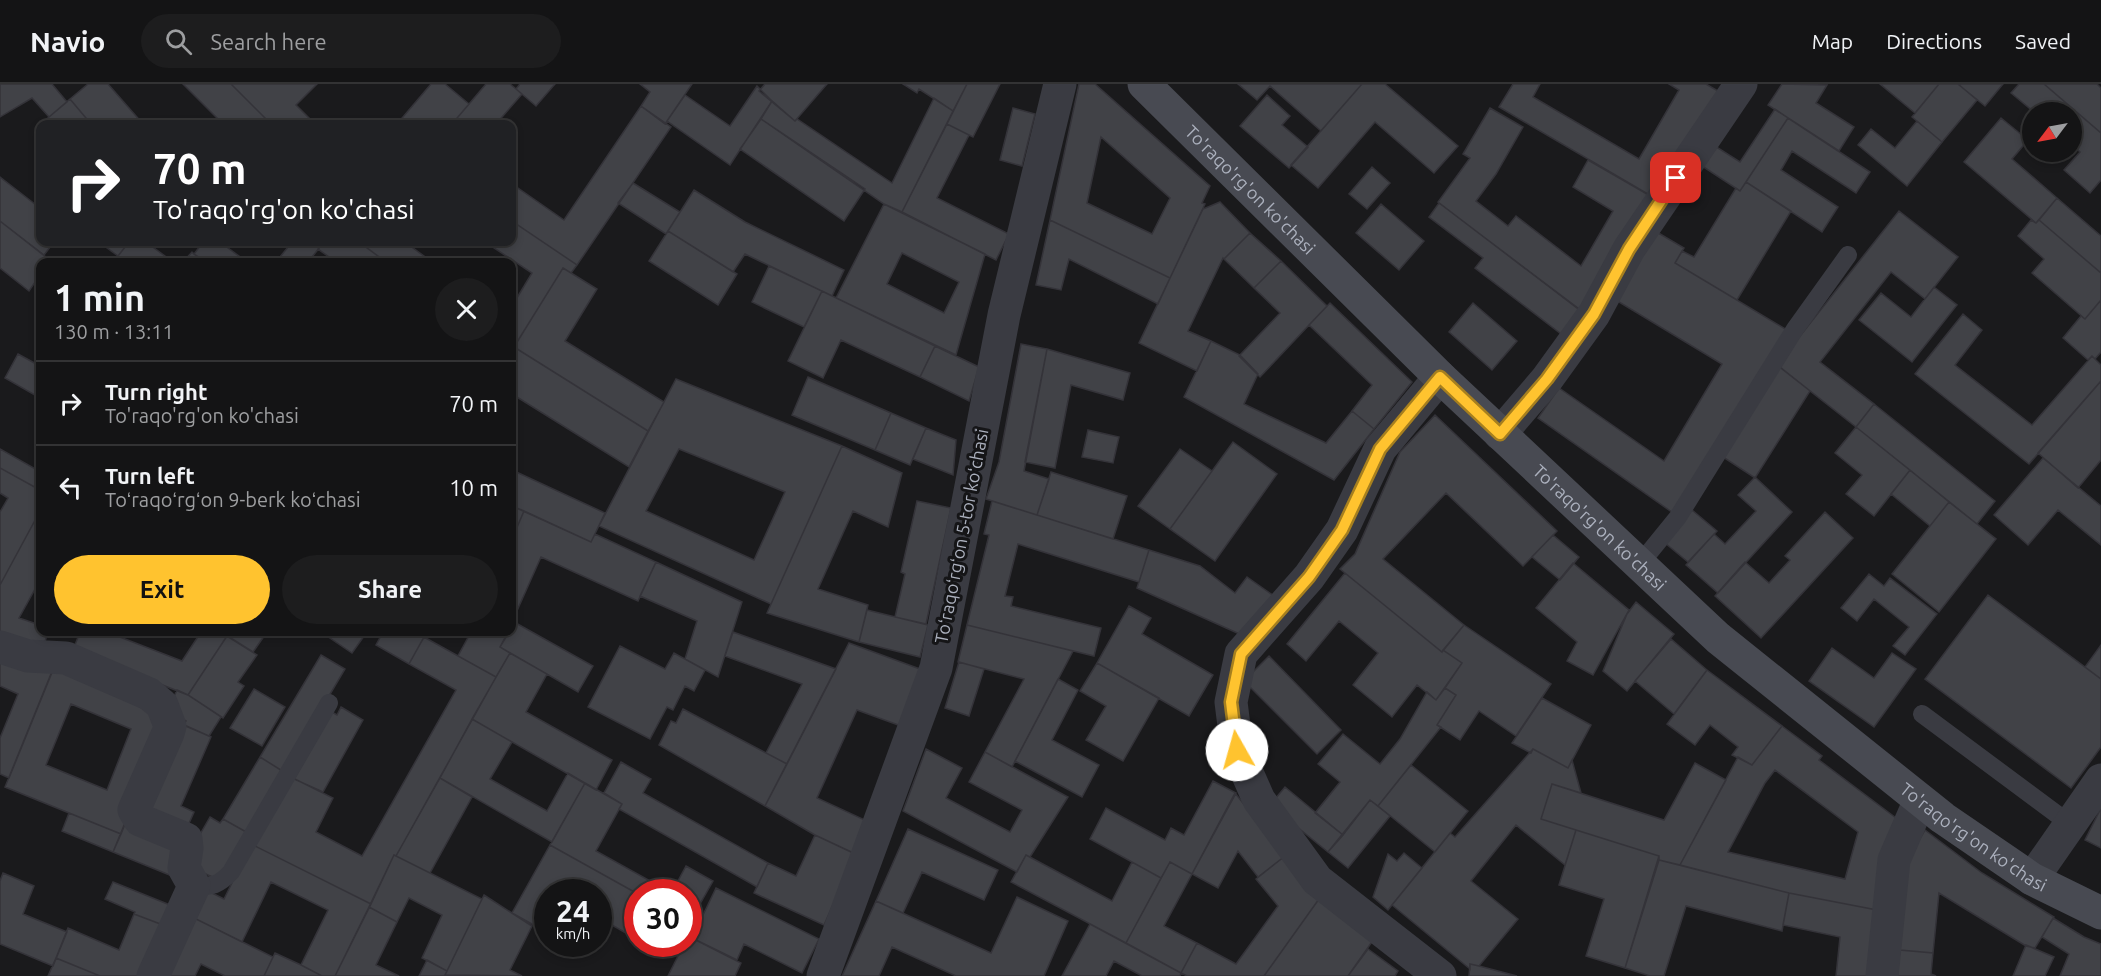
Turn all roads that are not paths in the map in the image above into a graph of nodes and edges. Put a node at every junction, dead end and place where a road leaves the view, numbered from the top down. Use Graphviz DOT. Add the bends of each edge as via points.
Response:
graph roads {
  1 [pos="1060,84"];
  2 [pos="1144,84"];
  3 [pos="1741,84"];
  4 [pos="1848,255"];
  5 [pos="1440,377"];
  6 [pos="1500,434"];
  7 [pos="1640,565"];
  8 [pos="0,647"];
  9 [pos="329,703"];
  10 [pos="1922,714"];
  11 [pos="2101,780"];
  12 [pos="1920,800"];
  13 [pos="2070,824"];
  14 [pos="2032,879"];
  15 [pos="194,886"];
  16 [pos="2101,913"];
  17 [pos="153,976"];
  18 [pos="824,976"];
  19 [pos="1440,976"];
  20 [pos="1882,976"];
  1 -- 18 [label="street, Toʻraqoʻrgʻon 5-tor koʻchasi" via="1004,315 936,668"];
  2 -- 5 [label="street, To'raqo'rg'on ko'chasi"];
  3 -- 6 [label="street" via="1629,249 1594,314 1547,379"];
  4 -- 7 [label="lane" via="1795,329 1678,517"];
  5 -- 6 [label="street, To'raqo'rg'on ko'chasi"];
  5 -- 19 [label="street" via="1380,449 1342,530 1309,577 1241,654 1231,702 1237,750 1259,800 1317,880"];
  6 -- 7 [label="street, To'raqo'rg'on ko'chasi"];
  7 -- 12 [label="street, To'raqo'rg'on ko'chasi" via="1718,638"];
  8 -- 15 [label="street" via="28,656 66,658 149,693 162,705 170,726 134,810 140,820 186,839 184,868"];
  9 -- 15 [label="lane" via="231,872 214,886"];
  10 -- 13 [label="lane"];
  11 -- 13 [label="street"];
  12 -- 14 [label="street, To'raqo'rg'on ko'chasi"];
  12 -- 20 [label="street" via="1894,860"];
  13 -- 14 [label="street"];
  14 -- 16 [label="street, To'raqo'rg'on ko'chasi"];
  15 -- 17 [label="street"];
}
